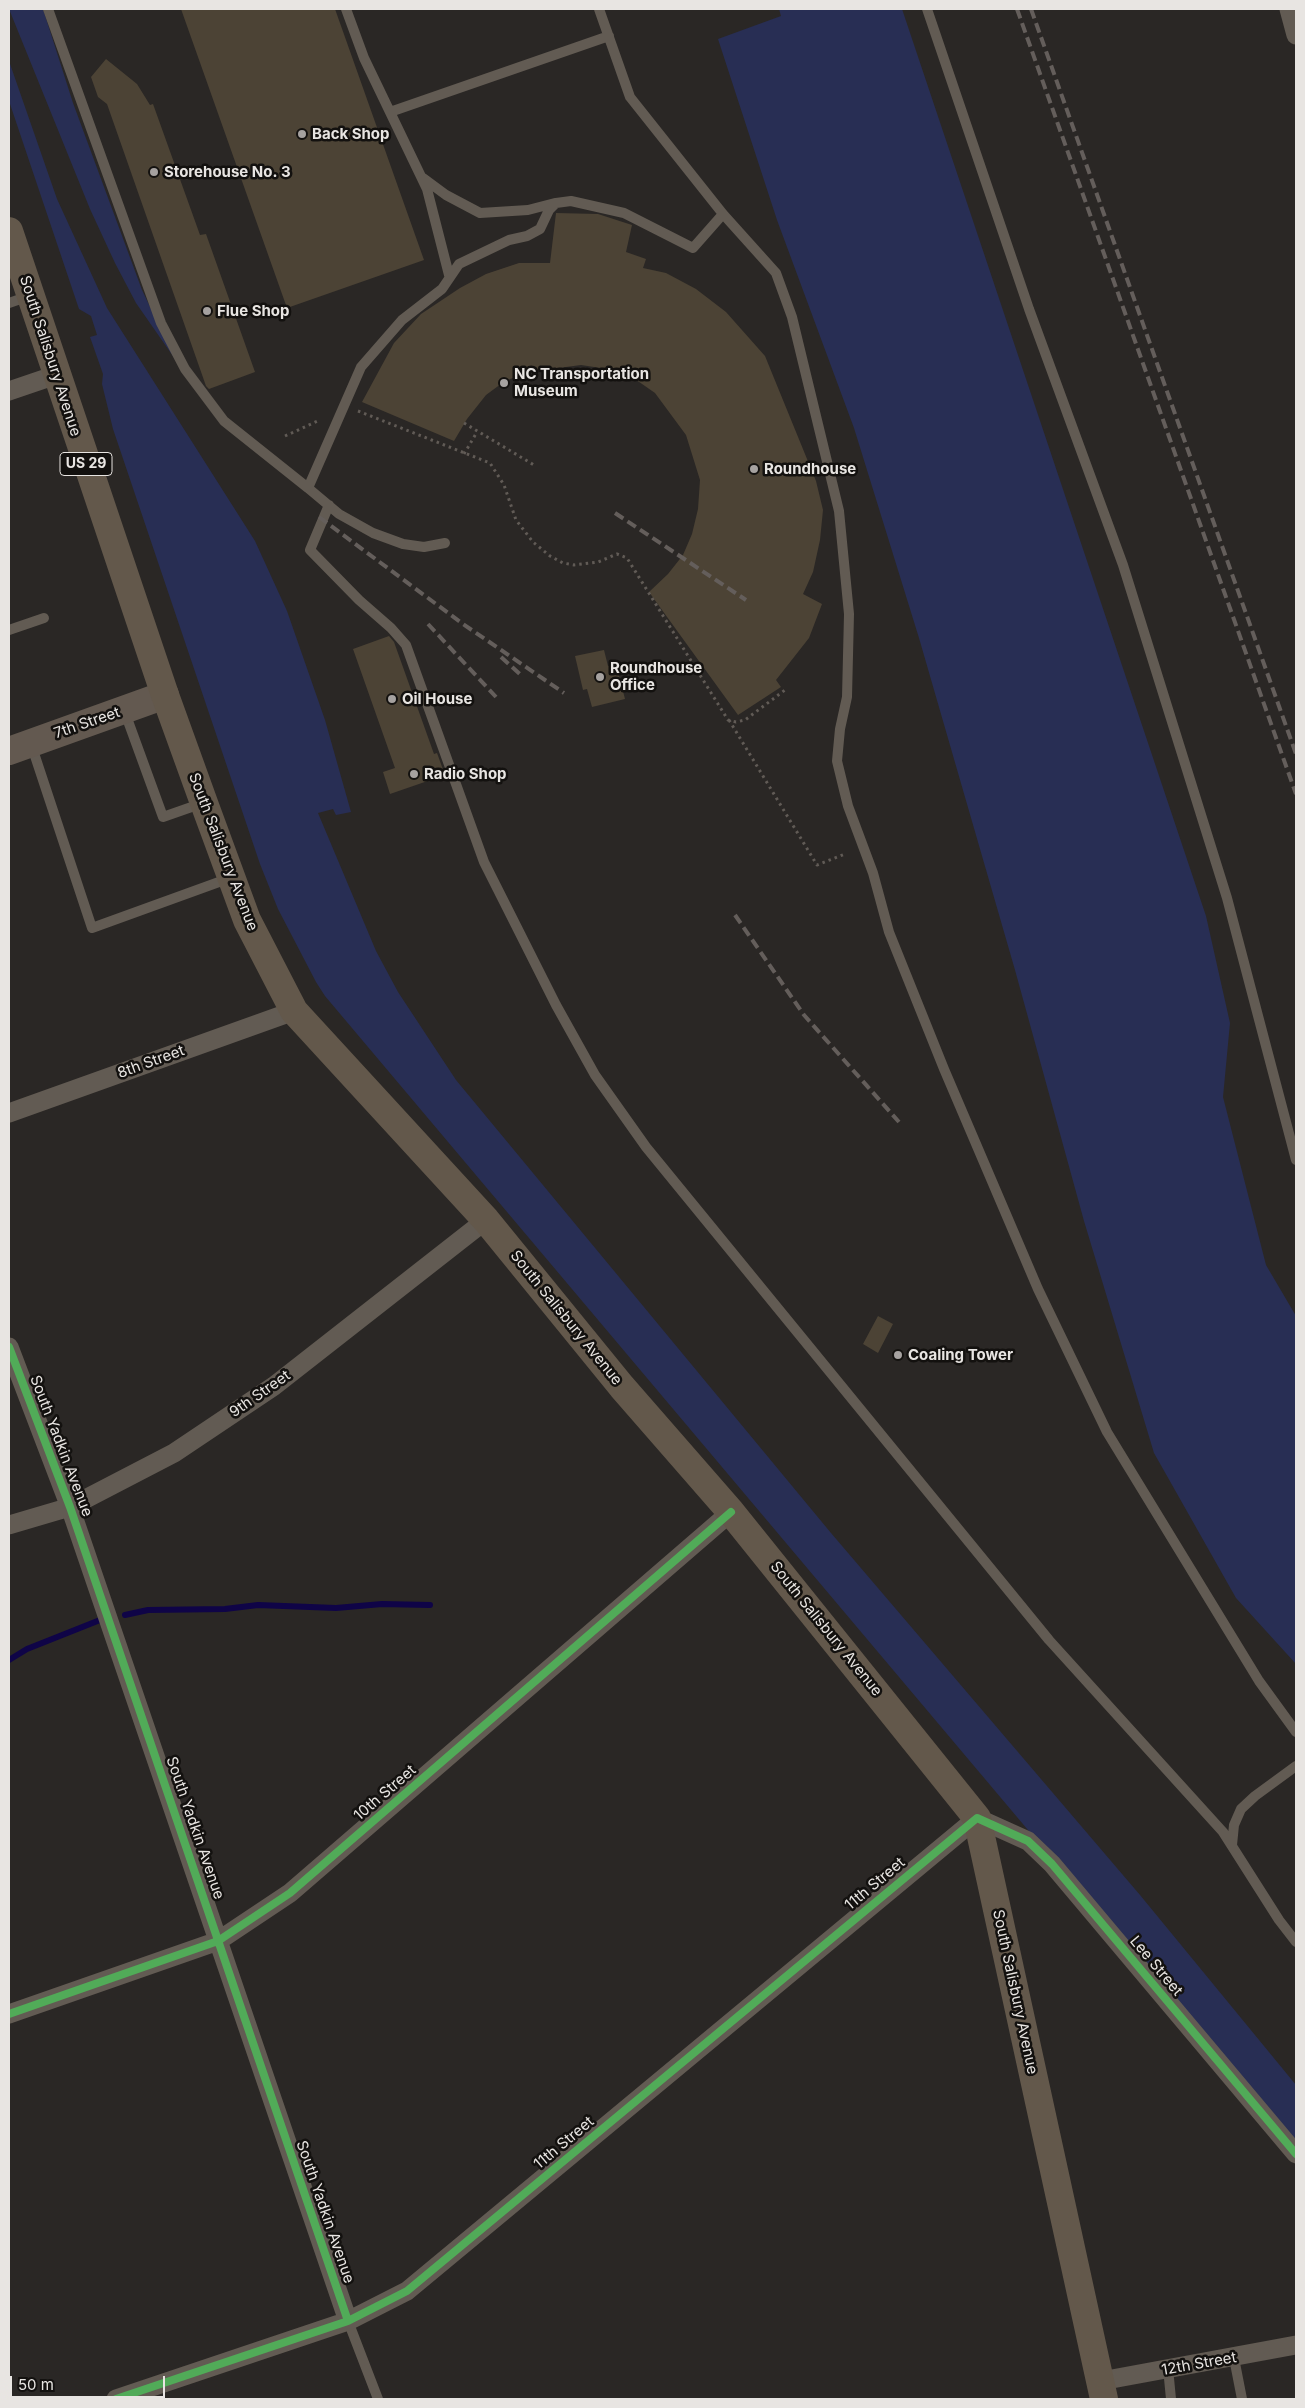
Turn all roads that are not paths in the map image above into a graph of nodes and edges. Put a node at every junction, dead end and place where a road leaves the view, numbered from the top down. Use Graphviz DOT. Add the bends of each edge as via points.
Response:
graph roads {
  1 [pos="48,9"];
  2 [pos="346,9"];
  3 [pos="599,9"];
  4 [pos="928,9"];
  5 [pos="1289,9"];
  6 [pos="1296,34"];
  7 [pos="609,36"];
  8 [pos="390,112"];
  9 [pos="420,177"];
  10 [pos="556,203"];
  11 [pos="723,214"];
  12 [pos="9,231"];
  13 [pos="450,275"];
  14 [pos="19,299"];
  15 [pos="56,375"];
  16 [pos="9,392"];
  17 [pos="308,488"];
  18 [pos="329,506"];
  19 [pos="445,543"];
  20 [pos="44,618"];
  21 [pos="9,630"];
  22 [pos="165,696"];
  23 [pos="124,710"];
  24 [pos="20,747"];
  25 [pos="204,803"];
  26 [pos="232,878"];
  27 [pos="294,1011"];
  28 [pos="9,1113"];
  29 [pos="1296,1160"];
  30 [pos="486,1220"];
  31 [pos="9,1347"];
  32 [pos="70,1506"];
  33 [pos="731,1512"];
  34 [pos="9,1525"];
  35 [pos="1296,1732"];
  36 [pos="1296,1766"];
  37 [pos="977,1818"];
  38 [pos="1232,1846"];
  39 [pos="218,1941"];
  40 [pos="1296,1942"];
  41 [pos="9,2014"];
  42 [pos="1296,2154"];
  43 [pos="348,2321"];
  44 [pos="1296,2345"];
  45 [pos="1234,2358"];
  46 [pos="1168,2368"];
  47 [pos="1102,2390"];
  48 [pos="116,2399"];
  49 [pos="378,2399"];
  50 [pos="1171,2399"];
  51 [pos="1242,2399"];
  1 -- 17 [label="lane" via="161,323 185,370 224,421"];
  2 -- 8 [label="lane" via="364,58"];
  3 -- 7 [label="lane"];
  4 -- 29 [label="lane" via="1029,309 1123,565 1227,898"];
  5 -- 6 [label="street"];
  7 -- 8 [label="lane"];
  7 -- 11 [label="lane" via="630,98"];
  8 -- 9 [label="lane"];
  9 -- 10 [label="lane" via="480,213 528,210"];
  9 -- 13 [label="lane"];
  10 -- 11 [label="lane" via="571,201 624,213 693,248"];
  10 -- 13 [label="lane" via="540,229 479,253 459,264"];
  11 -- 35 [label="lane" via="776,273 792,318 839,511 849,614 847,697 837,761 848,806 873,873 889,932 1038,1289 1107,1432 1254,1673"];
  12 -- 14 [label="main road, South Salisbury Avenue / US 29"];
  13 -- 17 [label="lane" via="442,290 402,320 361,367"];
  14 -- 15 [label="main road, South Salisbury Avenue / US 29"];
  15 -- 16 [label="street"];
  15 -- 22 [label="main road, South Salisbury Avenue / US 29"];
  17 -- 18 [label="lane"];
  18 -- 19 [label="lane" via="373,533 403,544"];
  18 -- 38 [label="lane" via="310,550 406,645 484,862 556,1006 595,1075 646,1147 1049,1640 1223,1832"];
  20 -- 21 [label="lane"];
  22 -- 23 [label="street, 7th Street"];
  22 -- 25 [label="main road, South Salisbury Avenue / US 29"];
  23 -- 24 [label="street, 7th Street"];
  23 -- 25 [label="lane" via="163,817"];
  24 -- 26 [label="lane" via="92,928"];
  25 -- 26 [label="main road, South Salisbury Avenue / US 29"];
  26 -- 27 [label="main road, South Salisbury Avenue / US 29" via="247,920"];
  27 -- 28 [label="street, 8th Street"];
  27 -- 30 [label="main road, South Salisbury Avenue / US 29"];
  30 -- 32 [label="street, 9th Street" via="274,1386 174,1453"];
  30 -- 33 [label="main road, South Salisbury Avenue / US 29" via="622,1387"];
  31 -- 32 [label="street, South Yadkin Avenue"];
  32 -- 34 [label="street, 9th Street"];
  32 -- 39 [label="street, South Yadkin Avenue"];
  33 -- 37 [label="main road, South Salisbury Avenue / US 29"];
  33 -- 39 [label="street, 10th Street" via="290,1894"];
  36 -- 38 [label="lane" via="1241,1809 1234,1825"];
  37 -- 42 [label="street, Lee Street" via="1028,1841 1052,1864"];
  37 -- 43 [label="street, 11th Street" via="407,2291"];
  37 -- 47 [label="main road, South Salisbury Avenue / US 29"];
  38 -- 40 [label="lane"];
  39 -- 41 [label="street, 10th Street"];
  39 -- 43 [label="street, South Yadkin Avenue"];
  43 -- 48 [label="street, 11th Street"];
  43 -- 49 [label="lane, South Yadkin Avenue"];
  44 -- 45 [label="street, 12th Street"];
  45 -- 46 [label="street, 12th Street"];
  45 -- 51 [label="lane"];
  46 -- 47 [label="street, 12th Street"];
  46 -- 50 [label="lane"];
}
